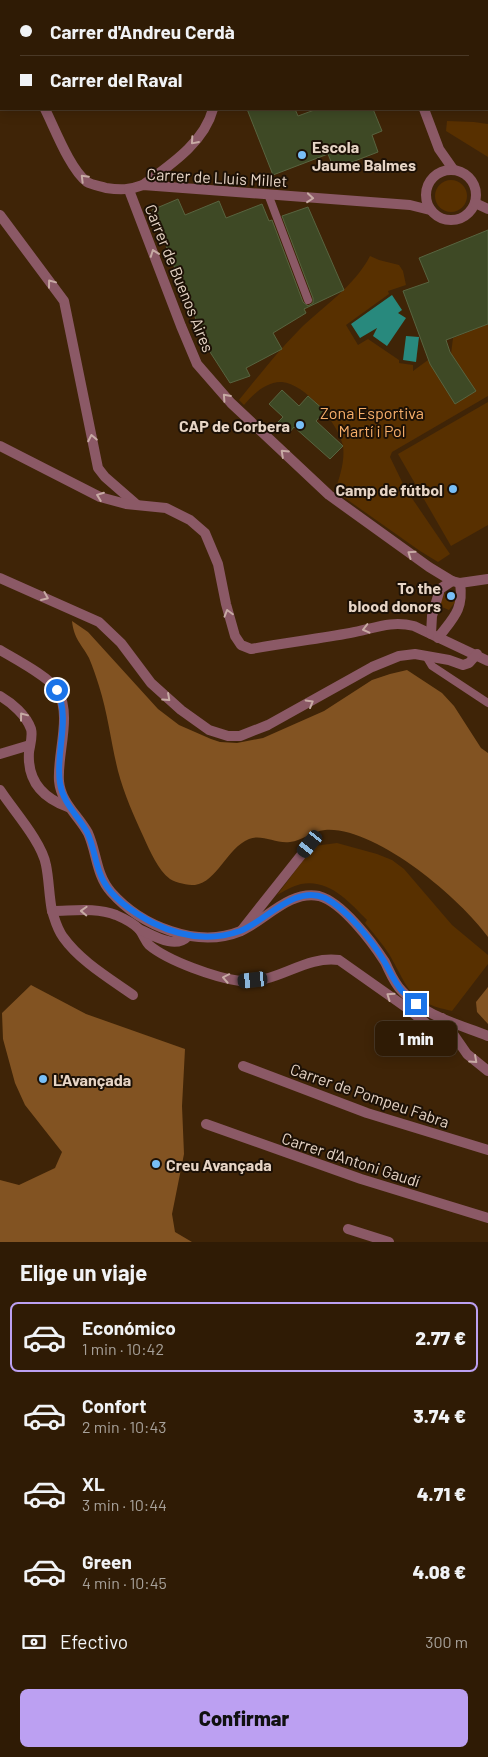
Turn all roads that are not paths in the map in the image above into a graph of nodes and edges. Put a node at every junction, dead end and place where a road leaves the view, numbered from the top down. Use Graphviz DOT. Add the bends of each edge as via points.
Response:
graph roads {
  1 [pos="46,110"];
  2 [pos="212,110"];
  3 [pos="424,110"];
  4 [pos="439,149"];
  5 [pos="167,167"];
  6 [pos="452,169"];
  7 [pos="435,174"];
  8 [pos="143,185"];
  9 [pos="174,188"];
  10 [pos="129,190"];
  11 [pos="268,194"];
  12 [pos="475,203"];
  13 [pos="488,209"];
  14 [pos="430,210"];
  15 [pos="0,215"];
  16 [pos="308,300"];
  17 [pos="0,446"];
  18 [pos="137,505"];
  19 [pos="0,578"];
  20 [pos="488,579"];
  21 [pos="456,582"];
  22 [pos="432,616"];
  23 [pos="414,626"];
  24 [pos="435,636"];
  25 [pos="0,650"];
  26 [pos="477,654"];
  27 [pos="426,656"];
  28 [pos="488,661"];
  29 [pos="0,696"];
  30 [pos="488,703"];
  31 [pos="30,745"];
  32 [pos="0,754"];
  33 [pos="0,790"];
  34 [pos="68,807"];
  35 [pos="310,844"];
  36 [pos="52,911"];
  37 [pos="138,929"];
  38 [pos="241,931"];
  39 [pos="188,936"];
  40 [pos="133,995"];
  41 [pos="442,1018"];
  42 [pos="488,1036"];
  43 [pos="458,1043"];
  44 [pos="243,1066"];
  45 [pos="488,1071"];
  46 [pos="206,1124"];
  47 [pos="488,1150"];
  48 [pos="488,1218"];
  49 [pos="348,1229"];
  50 [pos="389,1242"];
  10 -- 1 [label="street, Carrer de Lluis Millet, one-way" via="89,184 70,159"];
  2 -- 5 [label="street, one-way" via="204,129"];
  3 -- 4 [label="street"];
  4 -- 6 [label="street"];
  4 -- 7 [label="street"];
  5 -- 8 [label="street"];
  5 -- 9 [label="street"];
  6 -- 7 [label="street"];
  6 -- 12 [label="street" via="463,172 472,180 476,191"];
  7 -- 14 [label="street" via="425,194"];
  8 -- 9 [label="street, Carrer de Lluis Millet"];
  8 -- 10 [label="street, Carrer de Lluis Millet"];
  9 -- 11 [label="street, Carrer de Lluis Millet"];
  21 -- 10 [label="street, Carrer de Buenos Aires, one-way" via="429,567 329,495 214,384 198,364 180,326"];
  11 -- 14 [label="street, Carrer de Lluis Millet, one-way" via="410,205"];
  11 -- 16 [label="lane"];
  12 -- 13 [label="street"];
  12 -- 14 [label="street" via="464,217 452,220 440,218"];
  18 -- 15 [label="street, one-way" via="98,468 64,301"];
  18 -- 17 [label="street, one-way" via="100,497"];
  23 -- 18 [label="street, one-way" via="390,623 251,649 241,645 235,636 218,564 205,533 190,520 166,508"];
  19 -- 27 [label="street, one-way" via="92,617 121,643 158,690 194,721 220,735 240,736 261,728 399,656"];
  20 -- 21 [label="street"];
  21 -- 22 [label="street" via="440,590"];
  21 -- 24 [label="street" via="462,596 460,608"];
  22 -- 23 [label="street"];
  22 -- 24 [label="street"];
  23 -- 24 [label="street"];
  24 -- 26 [label="street"];
  25 -- 34 [label="street" via="52,683 61,697 64,720 59,782"];
  26 -- 27 [label="street" via="463,665"];
  26 -- 28 [label="street"];
  27 -- 30 [label="lane" via="432,666"];
  31 -- 29 [label="street, one-way" via="31,729 24,716"];
  31 -- 32 [label="street"];
  31 -- 34 [label="street" via="34,781 43,794"];
  33 -- 36 [label="street" via="41,850"];
  34 -- 39 [label="street" via="87,832 100,873 120,902 147,920"];
  35 -- 38 [label="street"];
  37 -- 36 [label="street, one-way" via="106,913"];
  36 -- 40 [label="street" via="63,937 81,956"];
  37 -- 39 [label="street" via="168,941 182,941"];
  43 -- 37 [label="street, one-way" via="448,1041 408,1008 339,960 327,958 283,974 242,981 213,976 177,960 148,944"];
  38 -- 39 [label="street"];
  38 -- 41 [label="street" via="297,898 309,895 324,898 364,934 402,991 426,1011"];
  41 -- 42 [label="street"];
  41 -- 43 [label="street"];
  43 -- 45 [label="street, one-way"];
  44 -- 47 [label="street, Carrer de Pompeu Fabra" via="367,1113"];
  46 -- 48 [label="street, Carrer d'Antoni Gaudí" via="361,1179"];
  49 -- 50 [label="street"];
}
